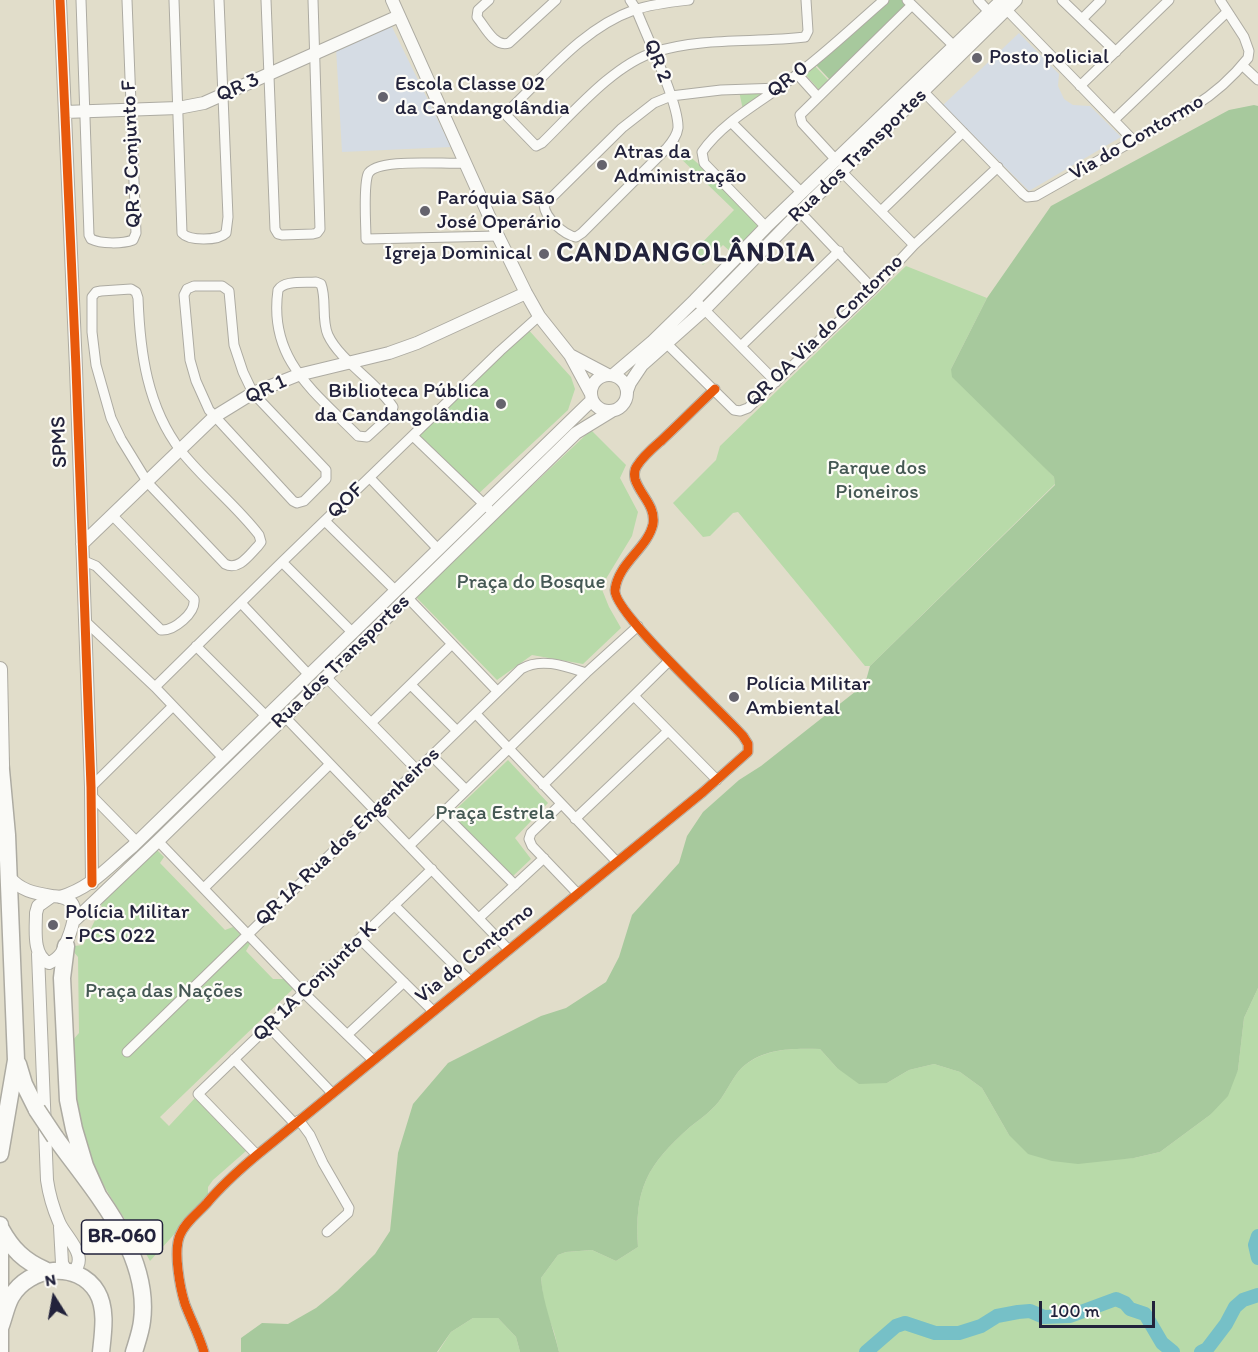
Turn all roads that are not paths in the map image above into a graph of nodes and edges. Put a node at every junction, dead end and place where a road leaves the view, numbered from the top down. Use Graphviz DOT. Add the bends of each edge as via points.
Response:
graph roads {
  1 [pos="60,0"];
  2 [pos="81,0"];
  3 [pos="128,0"];
  4 [pos="174,0"];
  5 [pos="219,0"];
  6 [pos="266,0"];
  7 [pos="312,0"];
  8 [pos="392,0"];
  9 [pos="489,0"];
  10 [pos="556,0"];
  11 [pos="630,0"];
  12 [pos="689,0"];
  13 [pos="806,0"];
  14 [pos="884,0"];
  15 [pos="978,0"];
  16 [pos="1016,0"];
  17 [pos="1062,0"];
  18 [pos="1101,0"];
  19 [pos="1169,0"];
  20 [pos="1220,0"];
  21 [pos="910,3"];
  22 [pos="1004,5"];
  23 [pos="636,9"];
  24 [pos="989,12"];
  25 [pos="1227,12"];
  26 [pos="399,16"];
  27 [pos="1082,19"];
  28 [pos="954,46"];
  29 [pos="653,52"];
  30 [pos="1116,52"];
  31 [pos="315,54"];
  32 [pos="1242,65"];
  33 [pos="269,75"];
  34 [pos="798,75"];
  35 [pos="1258,80"];
  36 [pos="1080,86"];
  37 [pos="780,88"];
  38 [pos="920,88"];
  39 [pos="224,96"];
  40 [pos="671,96"];
  41 [pos="817,96"];
  42 [pos="178,108"];
  43 [pos="131,110"];
  44 [pos="86,111"];
  45 [pos="65,112"];
  46 [pos="1114,120"];
  47 [pos="732,123"];
  48 [pos="963,132"];
  49 [pos="1133,140"];
  50 [pos="466,163"];
  51 [pos="839,166"];
  52 [pos="998,167"];
  53 [pos="802,193"];
  54 [pos="881,211"];
  55 [pos="791,215"];
  56 [pos="766,228"];
  57 [pos="498,236"];
  58 [pos="914,245"];
  59 [pos="839,252"];
  60 [pos="873,289"];
  61 [pos="526,293"];
  62 [pos="695,300"];
  63 [pos="704,310"];
  64 [pos="539,316"];
  65 [pos="662,339"];
  66 [pos="741,346"];
  67 [pos="570,355"];
  68 [pos="352,362"];
  69 [pos="298,375"];
  70 [pos="610,375"];
  71 [pos="776,382"];
  72 [pos="715,389"];
  73 [pos="627,391"];
  74 [pos="253,393"];
  75 [pos="592,397"];
  76 [pos="612,411"];
  77 [pos="214,417"];
  78 [pos="414,436"];
  79 [pos="181,450"];
  80 [pos="370,478"];
  81 [pos="148,483"];
  82 [pos="489,509"];
  83 [pos="113,516"];
  84 [pos="325,521"];
  85 [pos="82,544"];
  86 [pos="438,549"];
  87 [pos="82,560"];
  88 [pos="282,562"];
  89 [pos="395,590"];
  90 [pos="408,598"];
  91 [pos="241,603"];
  92 [pos="364,620"];
  93 [pos="85,621"];
  94 [pos="638,626"];
  95 [pos="374,630"];
  96 [pos="352,632"];
  97 [pos="452,644"];
  98 [pos="196,646"];
  99 [pos="669,661"];
  100 [pos="0,669"];
  101 [pos="586,673"];
  102 [pos="309,675"];
  103 [pos="326,677"];
  104 [pos="411,684"];
  105 [pos="155,687"];
  106 [pos="497,692"];
  107 [pos="634,696"];
  108 [pos="173,706"];
  109 [pos="476,714"];
  110 [pos="266,716"];
  111 [pos="285,717"];
  112 [pos="371,723"];
  113 [pos="457,731"];
  114 [pos="668,731"];
  115 [pos="509,748"];
  116 [pos="432,756"];
  117 [pos="223,758"];
  118 [pos="1,762"];
  119 [pos="330,764"];
  120 [pos="417,770"];
  121 [pos="206,774"];
  122 [pos="717,780"];
  123 [pos="216,784"];
  124 [pos="543,785"];
  125 [pos="466,790"];
  126 [pos="91,791"];
  127 [pos="561,804"];
  128 [pos="375,812"];
  129 [pos="443,813"];
  130 [pos="575,819"];
  131 [pos="158,841"];
  132 [pos="137,842"];
  133 [pos="409,846"];
  134 [pos="140,856"];
  135 [pos="544,858"];
  136 [pos="617,862"];
  137 [pos="432,869"];
  138 [pos="8,876"];
  139 [pos="92,883"];
  140 [pos="515,885"];
  141 [pos="204,888"];
  142 [pos="578,894"];
  143 [pos="56,897"];
  144 [pos="394,905"];
  145 [pos="479,918"];
  146 [pos="75,920"];
  147 [pos="248,935"];
  148 [pos="360,939"];
  149 [pos="66,946"];
  150 [pos="509,950"];
  151 [pos="38,954"];
  152 [pos="49,963"];
  153 [pos="470,981"];
  154 [pos="404,982"];
  155 [pos="39,987"];
  156 [pos="303,992"];
  157 [pos="433,1011"];
  158 [pos="268,1027"];
  159 [pos="347,1035"];
  160 [pos="128,1052"];
  161 [pos="234,1059"];
  162 [pos="16,1060"];
  163 [pos="373,1060"];
  164 [pos="332,1093"];
  165 [pos="297,1122"];
  166 [pos="0,1154"];
  167 [pos="257,1155"];
  168 [pos="98,1195"];
  169 [pos="0,1227"];
  170 [pos="327,1232"];
  171 [pos="45,1270"];
  172 [pos="69,1271"];
  173 [pos="0,1302"];
  174 [pos="0,1329"];
  175 [pos="0,1352"];
  176 [pos="101,1352"];
  177 [pos="134,1352"];
  178 [pos="204,1352"];
  1 -- 45 [label="street, SPMS"];
  2 -- 44 [label="street, QR 3 Conjunto F"];
  3 -- 43 [label="street, QR 3 Conjunto F"];
  4 -- 42 [label="street"];
  5 -- 39 [label="street"];
  6 -- 33 [label="street"];
  7 -- 31 [label="street"];
  8 -- 26 [label="street"];
  9 -- 10 [label="street" via="478,10 477,17 501,45 509,43"];
  11 -- 23 [label="street, QR 2"];
  12 -- 23 [label="street"];
  13 -- 29 [label="street" via="805,37"];
  14 -- 34 [label="street, QR 0"];
  15 -- 24 [label="street"];
  16 -- 22 [label="street, Rua dos Transportes"];
  17 -- 27 [label="street"];
  18 -- 27 [label="street"];
  19 -- 30 [label="street"];
  20 -- 25 [label="street"];
  21 -- 28 [label="street"];
  21 -- 41 [label="street"];
  22 -- 24 [label="street, Rua dos Transportes"];
  22 -- 36 [label="street"];
  22 -- 38 [label="street, Rua dos Transportes"];
  23 -- 29 [label="street, QR 2"];
  23 -- 29 [label="street" via="578,44 507,116 533,146 538,146 610,77"];
  24 -- 28 [label="street, Rua dos Transportes"];
  25 -- 32 [label="street" via="1247,45 1248,58"];
  25 -- 46 [label="street"];
  26 -- 31 [label="street, QR 3"];
  26 -- 50 [label="street"];
  27 -- 30 [label="street"];
  28 -- 38 [label="street, Rua dos Transportes"];
  29 -- 40 [label="street, QR 2"];
  30 -- 36 [label="street"];
  31 -- 33 [label="street, QR 3"];
  31 -- 33 [label="street" via="321,222 317,233 282,235 275,229"];
  32 -- 35 [label="street"];
  32 -- 49 [label="street, Via do Contormo" via="1206,99"];
  33 -- 39 [label="street, QR 3"];
  34 -- 37 [label="street, QR 0"];
  34 -- 41 [label="street"];
  36 -- 46 [label="street"];
  37 -- 40 [label="street"];
  37 -- 47 [label="street, QR 0"];
  38 -- 48 [label="street"];
  38 -- 51 [label="street, Rua dos Transportes"];
  39 -- 42 [label="street, QR 3"];
  39 -- 42 [label="street" via="228,217 222,237 189,238 182,233"];
  40 -- 40 [label="street, QR 2" via="646,107 546,202 547,215 569,235 579,235 675,139 678,124"];
  41 -- 51 [label="street" via="800,115 802,123"];
  42 -- 43 [label="street, QR 3"];
  43 -- 44 [label="street, QR 3"];
  43 -- 44 [label="street, QR 3 Conjunto F" via="135,233 133,240 126,242 96,242 89,235"];
  44 -- 45 [label="street, QR 3"];
  45 -- 85 [label="street, SPMS"];
  46 -- 49 [label="street"];
  47 -- 53 [label="street"];
  47 -- 56 [label="street, QR 0" via="702,152 704,163"];
  48 -- 52 [label="street"];
  48 -- 54 [label="street"];
  49 -- 52 [label="street, Via do Contormo" via="1032,197 1023,194"];
  50 -- 57 [label="street"];
  50 -- 57 [label="street" via="403,164 372,169 366,182 366,239"];
  51 -- 53 [label="street, Rua dos Transportes"];
  51 -- 54 [label="street"];
  51 -- 55 [label="street, Rua dos Transportes"];
  52 -- 58 [label="street, QR 0A Via do Contorno"];
  53 -- 55 [label="street, Rua dos Transportes"];
  54 -- 58 [label="street"];
  55 -- 56 [label="street, Rua dos Transportes"];
  55 -- 59 [label="street"];
  55 -- 63 [label="street, Rua dos Transportes"];
  56 -- 62 [label="street, Rua dos Transportes"];
  57 -- 61 [label="street"];
  58 -- 60 [label="street, QR 0A Via do Contorno"];
  59 -- 60 [label="street"];
  59 -- 66 [label="street"];
  60 -- 71 [label="street, QR 0A Via do Contorno"];
  61 -- 64 [label="street"];
  61 -- 68 [label="street, QR 1" via="417,343"];
  62 -- 63 [label="street"];
  62 -- 65 [label="street, Rua dos Transportes"];
  63 -- 65 [label="street, Rua dos Transportes"];
  63 -- 66 [label="street"];
  64 -- 67 [label="street"];
  64 -- 78 [label="street, QOF"];
  65 -- 70 [label="street, Rua dos Transportes"];
  65 -- 72 [label="street"];
  65 -- 73 [label="street, Rua dos Transportes"];
  66 -- 71 [label="street"];
  67 -- 70 [label="street"];
  67 -- 75 [label="street"];
  68 -- 69 [label="street, QR 1"];
  68 -- 69 [label="street" via="393,407 392,415 367,437 358,436"];
  68 -- 69 [label="street" via="328,336 321,284 285,284 278,290 278,320 284,351"];
  69 -- 74 [label="street, QR 1"];
  70 -- 73 [label="street" via="622,381"];
  70 -- 75 [label="street" via="596,381"];
  71 -- 72 [label="street, QR 0A Via do Contorno" via="740,411 734,410"];
  72 -- 94 [label="street" via="635,468 634,477 654,518 650,535 630,557 615,589 617,601"];
  73 -- 76 [label="street" via="624,404"];
  74 -- 77 [label="street, QR 1"];
  74 -- 77 [label="street" via="326,470 326,479 304,501 293,501"];
  74 -- 77 [label="street" via="234,345 229,291 222,286 187,289 184,295 190,360"];
  75 -- 76 [label="street" via="604,411"];
  75 -- 82 [label="street, Rua dos Transportes"];
  76 -- 82 [label="street, Rua dos Transportes" via="576,433"];
  77 -- 79 [label="street, QR 1"];
  78 -- 80 [label="street, QOF"];
  78 -- 82 [label="street"];
  79 -- 81 [label="street, QR 1"];
  79 -- 81 [label="street" via="256,531 258,546 240,564 229,566"];
  79 -- 81 [label="street" via="150,392 137,294 131,289 96,292 91,303 92,332 102,389 121,440"];
  80 -- 84 [label="street, QOF"];
  80 -- 86 [label="street"];
  81 -- 83 [label="street, QR 1"];
  82 -- 86 [label="street, Rua dos Transportes"];
  82 -- 90 [label="street, Rua dos Transportes"];
  83 -- 85 [label="street, QR 1"];
  83 -- 87 [label="street" via="190,594 195,602 192,610 174,627 161,630 96,566"];
  84 -- 88 [label="street, QOF"];
  84 -- 89 [label="street"];
  85 -- 87 [label="street, SPMS"];
  86 -- 89 [label="street, Rua dos Transportes"];
  87 -- 93 [label="street, SPMS"];
  88 -- 91 [label="street, QOF"];
  88 -- 96 [label="street"];
  89 -- 92 [label="street, Rua dos Transportes"];
  90 -- 95 [label="street, Rua dos Transportes"];
  90 -- 97 [label="street"];
  91 -- 98 [label="street, QOF"];
  91 -- 102 [label="street"];
  92 -- 95 [label="street"];
  92 -- 96 [label="street, Rua dos Transportes"];
  93 -- 105 [label="street"];
  93 -- 126 [label="street, SPMS"];
  94 -- 99 [label="street"];
  94 -- 101 [label="street"];
  95 -- 103 [label="street, Rua dos Transportes"];
  96 -- 102 [label="street, Rua dos Transportes"];
  97 -- 104 [label="street"];
  97 -- 106 [label="street"];
  98 -- 105 [label="street, QOF"];
  98 -- 110 [label="street"];
  99 -- 107 [label="street"];
  99 -- 122 [label="street, Via do Contorno" via="744,736 749,748"];
  100 -- 118 [label="main road, BR-060"];
  101 -- 106 [label="street, QR 1A Rua dos Engenheiros" via="535,663 521,669"];
  101 -- 115 [label="street"];
  102 -- 110 [label="street, Rua dos Transportes"];
  103 -- 111 [label="street, Rua dos Transportes"];
  103 -- 112 [label="street"];
  104 -- 112 [label="street"];
  104 -- 113 [label="street"];
  105 -- 108 [label="street"];
  106 -- 109 [label="street, QR 1A Rua dos Engenheiros"];
  107 -- 114 [label="street"];
  107 -- 124 [label="street"];
  108 -- 117 [label="street"];
  108 -- 126 [label="street"];
  109 -- 113 [label="street, QR 1A Rua dos Engenheiros"];
  109 -- 115 [label="street"];
  110 -- 117 [label="street, Rua dos Transportes"];
  111 -- 119 [label="street"];
  111 -- 123 [label="street, Rua dos Transportes"];
  112 -- 120 [label="street"];
  113 -- 116 [label="street, QR 1A Rua dos Engenheiros"];
  114 -- 122 [label="street"];
  114 -- 130 [label="street"];
  115 -- 124 [label="street"];
  115 -- 125 [label="street"];
  116 -- 120 [label="street, QR 1A Rua dos Engenheiros"];
  116 -- 125 [label="street"];
  117 -- 121 [label="street, Rua dos Transportes"];
  118 -- 138 [label="highway, BR-060"];
  119 -- 128 [label="street"];
  119 -- 141 [label="street"];
  120 -- 128 [label="street, QR 1A Rua dos Engenheiros"];
  121 -- 123 [label="street"];
  121 -- 132 [label="street, Rua dos Transportes"];
  122 -- 136 [label="street, Via do Contorno"];
  123 -- 131 [label="street, Rua dos Transportes"];
  124 -- 127 [label="street"];
  125 -- 129 [label="street"];
  126 -- 132 [label="street"];
  126 -- 139 [label="street, SPMS"];
  127 -- 130 [label="street"];
  127 -- 135 [label="street" via="529,836 532,846"];
  128 -- 133 [label="street"];
  128 -- 147 [label="street, QR 1A Rua dos Engenheiros"];
  129 -- 133 [label="street"];
  129 -- 140 [label="street"];
  130 -- 136 [label="street"];
  131 -- 134 [label="street, Rua dos Transportes"];
  131 -- 141 [label="street"];
  132 -- 134 [label="street" via="135,850"];
  132 -- 139 [label="street, Rua dos Transportes"];
  133 -- 137 [label="street"];
  134 -- 146 [label="street, Rua dos Transportes"];
  135 -- 140 [label="street"];
  135 -- 142 [label="street"];
  136 -- 142 [label="street, Via do Contorno"];
  137 -- 144 [label="street, QR 1A Conjunto K"];
  137 -- 145 [label="street"];
  138 -- 143 [label="street" via="28,891"];
  138 -- 162 [label="highway, BR-060"];
  139 -- 143 [label="street, Rua dos Transportes"];
  140 -- 145 [label="street"];
  141 -- 147 [label="street"];
  142 -- 150 [label="street, Via do Contorno"];
  143 -- 146 [label="street" via="71,902"];
  143 -- 151 [label="street" via="38,906"];
  144 -- 148 [label="street, QR 1A Conjunto K"];
  144 -- 153 [label="street"];
  145 -- 150 [label="street"];
  146 -- 149 [label="street"];
  147 -- 156 [label="street"];
  147 -- 160 [label="street, QR 1A Rua dos Engenheiros"];
  148 -- 154 [label="street"];
  148 -- 156 [label="street, QR 1A Conjunto K"];
  149 -- 152 [label="street"];
  149 -- 168 [label="highway" via="62,978 68,1100 85,1166"];
  150 -- 153 [label="street, Via do Contorno"];
  151 -- 152 [label="street"];
  151 -- 155 [label="street"];
  152 -- 155 [label="street"];
  153 -- 157 [label="street, Via do Contorno"];
  154 -- 157 [label="street"];
  154 -- 159 [label="street"];
  155 -- 172 [label="street" via="45,1164 49,1194 60,1225 79,1259 78,1267"];
  156 -- 158 [label="street, QR 1A Conjunto K"];
  156 -- 159 [label="street"];
  157 -- 163 [label="street, Via do Contorno"];
  158 -- 161 [label="street, QR 1A Conjunto K"];
  158 -- 164 [label="street"];
  159 -- 163 [label="street"];
  161 -- 165 [label="street"];
  161 -- 167 [label="street, QR 1A Conjunto K" via="198,1094"];
  162 -- 166 [label="highway"];
  162 -- 168 [label="highway, BR-060, bridge" via="37,1110"];
  163 -- 164 [label="street, Via do Contorno"];
  164 -- 165 [label="street, Via do Contorno"];
  165 -- 167 [label="street, Via do Contorno"];
  165 -- 170 [label="street" via="310,1135 349,1208"];
  167 -- 178 [label="street, Via do Contorno" via="232,1176 179,1236 177,1248 185,1303"];
  168 -- 177 [label="highway, BR-060" via="132,1254 139,1276 142,1321"];
  169 -- 171 [label="highway" via="17,1253"];
  169 -- 173 [label="highway"];
  171 -- 172 [label="highway"];
  171 -- 174 [label="highway" via="28,1279 12,1296"];
  172 -- 176 [label="highway" via="97,1292 104,1330"];
  174 -- 175 [label="highway"];
}
